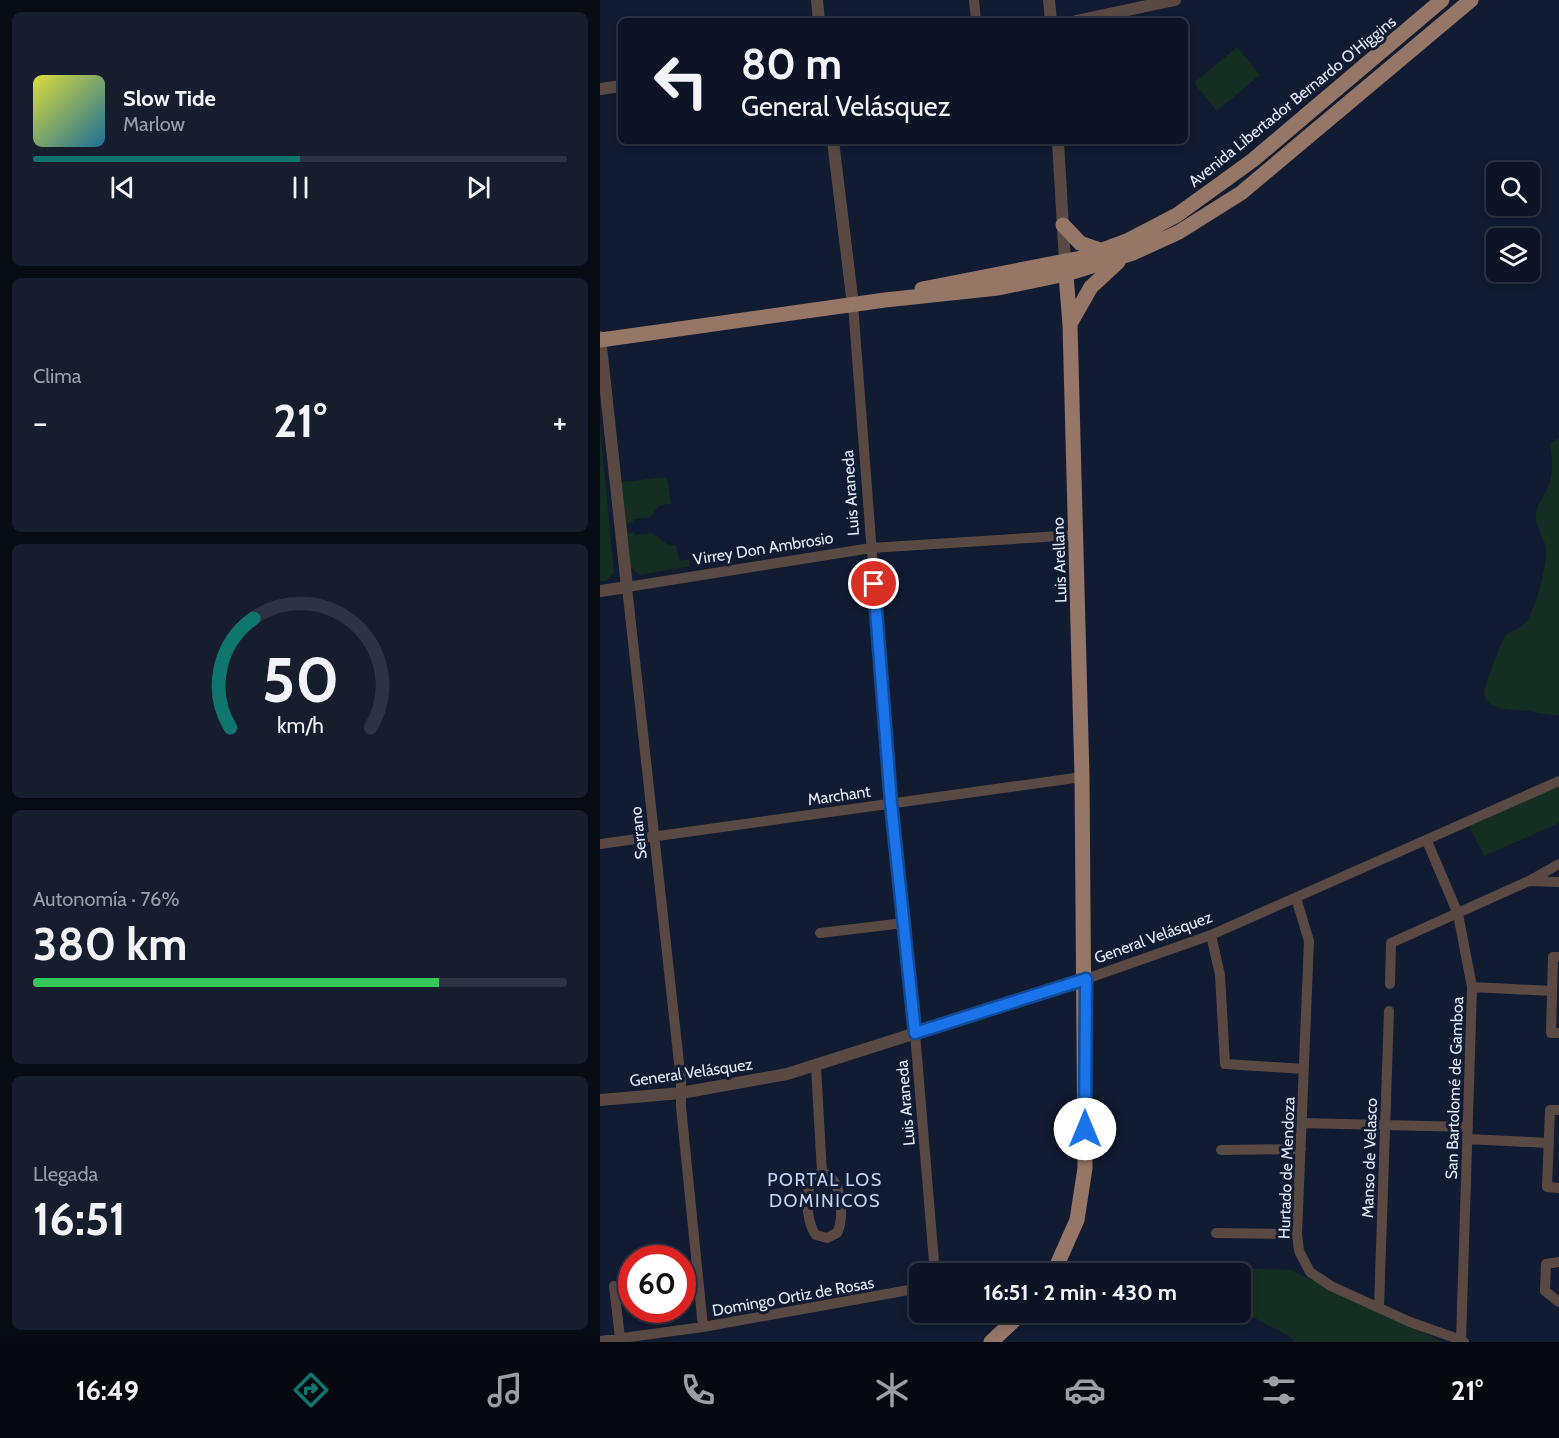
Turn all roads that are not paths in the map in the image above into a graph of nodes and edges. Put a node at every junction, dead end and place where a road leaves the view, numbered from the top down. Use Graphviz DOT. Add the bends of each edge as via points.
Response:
graph roads {
  1 [pos="817,0"];
  2 [pos="974,0"];
  3 [pos="1049,0"];
  4 [pos="1175,0"];
  5 [pos="1443,0"];
  6 [pos="1471,0"];
  7 [pos="819,18"];
  8 [pos="976,18"];
  9 [pos="1051,18"];
  10 [pos="1090,18"];
  11 [pos="618,86"];
  12 [pos="600,89"];
  13 [pos="833,144"];
  14 [pos="1058,144"];
  15 [pos="1063,225"];
  16 [pos="1103,251"];
  17 [pos="1133,253"];
  18 [pos="1066,268"];
  19 [pos="852,305"];
  20 [pos="1070,325"];
  21 [pos="600,339"];
  22 [pos="1076,535"];
  23 [pos="871,548"];
  24 [pos="627,587"];
  25 [pos="600,591"];
  26 [pos="1082,777"];
  27 [pos="1559,781"];
  28 [pos="891,803"];
  29 [pos="655,837"];
  30 [pos="1427,841"];
  31 [pos="600,844"];
  32 [pos="1559,864"];
  33 [pos="1529,881"];
  34 [pos="1559,882"];
  35 [pos="1296,898"];
  36 [pos="1458,914"];
  37 [pos="904,923"];
  38 [pos="820,933"];
  39 [pos="1211,935"];
  40 [pos="1559,957"];
  41 [pos="1086,979"];
  42 [pos="1390,984"];
  43 [pos="1472,987"];
  44 [pos="1552,991"];
  45 [pos="1389,1011"];
  46 [pos="915,1033"];
  47 [pos="1559,1033"];
  48 [pos="816,1067"];
  49 [pos="1304,1069"];
  50 [pos="681,1093"];
  51 [pos="600,1100"];
  52 [pos="1559,1110"];
  53 [pos="1302,1123"];
  54 [pos="1385,1125"];
  55 [pos="1468,1133"];
  56 [pos="1549,1143"];
  57 [pos="1301,1149"];
  58 [pos="1221,1150"];
  59 [pos="822,1173"];
  60 [pos="1559,1188"];
  61 [pos="1216,1233"];
  62 [pos="1297,1234"];
  63 [pos="1559,1262"];
  64 [pos="934,1263"];
  65 [pos="1058,1263"];
  66 [pos="614,1286"];
  67 [pos="909,1290"];
  68 [pos="1559,1302"];
  69 [pos="1379,1306"];
  70 [pos="1011,1323"];
  71 [pos="703,1327"];
  72 [pos="620,1338"];
  73 [pos="600,1341"];
  74 [pos="1463,1341"];
  75 [pos="991,1342"];
  1 -- 7 [label="street"];
  2 -- 8 [label="street"];
  3 -- 9 [label="street"];
  4 -- 10 [label="street"];
  5 -- 16 [label="main road, Avenida Libertador Bernardo O'Higgins" via="1218,188 1177,215"];
  6 -- 17 [label="main road, Avenida Libertador Bernardo O'Higgins" via="1241,193 1179,232"];
  11 -- 12 [label="street"];
  13 -- 19 [label="street, Luis Araneda"];
  14 -- 15 [label="street, Luis Arellano"];
  15 -- 16 [label="main road" via="1080,243"];
  15 -- 18 [label="street, Luis Arellano"];
  16 -- 18 [label="main road, Avenida Libertador Bernardo O'Higgins"];
  17 -- 18 [label="main road, Avenida Libertador Bernardo O'Higgins"];
  17 -- 20 [label="main road" via="1091,287"];
  18 -- 19 [label="main road, Avenida Libertador Bernardo O'Higgins" via="928,288"];
  18 -- 20 [label="main road, Luis Arellano"];
  19 -- 21 [label="main road, Avenida Libertador Bernardo O'Higgins"];
  19 -- 23 [label="street, Luis Araneda"];
  20 -- 22 [label="main road, Luis Arellano"];
  21 -- 24 [label="street, Serrano"];
  22 -- 23 [label="street, Virrey Don Ambrosio"];
  22 -- 26 [label="main road, Luis Arellano"];
  23 -- 24 [label="street, Virrey Don Ambrosio"];
  23 -- 28 [label="street, Luis Araneda"];
  24 -- 25 [label="street, Virrey Don Ambrosio"];
  24 -- 29 [label="street, Serrano"];
  26 -- 28 [label="street, Marchant"];
  26 -- 41 [label="main road, Luis Arellano"];
  27 -- 30 [label="street, General Velásquez"];
  28 -- 29 [label="street, Marchant"];
  28 -- 37 [label="street, Luis Araneda"];
  29 -- 31 [label="street, Marchant"];
  29 -- 50 [label="street, Serrano"];
  30 -- 35 [label="street, General Velásquez"];
  30 -- 36 [label="street, San Bartolomé de Gamboa"];
  32 -- 33 [label="street"];
  33 -- 34 [label="street"];
  33 -- 36 [label="street"];
  35 -- 39 [label="street, General Velásquez"];
  35 -- 49 [label="street, Hurtado de Mendoza" via="1309,941"];
  36 -- 42 [label="street" via="1390,944"];
  36 -- 43 [label="street, San Bartolomé de Gamboa"];
  37 -- 38 [label="street"];
  37 -- 46 [label="street, Luis Araneda"];
  39 -- 41 [label="street, General Velásquez"];
  39 -- 49 [label="street" via="1220,975 1225,1064"];
  40 -- 44 [label="street" via="1553,957"];
  41 -- 46 [label="street, General Velásquez"];
  41 -- 65 [label="main road, Luis Arellano" via="1084,1185 1071,1237"];
  43 -- 44 [label="street"];
  43 -- 55 [label="street, San Bartolomé de Gamboa"];
  44 -- 47 [label="street" via="1551,1033"];
  45 -- 54 [label="street, Manso de Velasco"];
  46 -- 48 [label="street, General Velásquez"];
  46 -- 64 [label="street, Luis Araneda"];
  48 -- 50 [label="street, General Velásquez"];
  48 -- 59 [label="street"];
  49 -- 53 [label="street, Hurtado de Mendoza"];
  50 -- 51 [label="street, General Velásquez"];
  50 -- 71 [label="street, Serrano"];
  52 -- 56 [label="street" via="1550,1110"];
  53 -- 54 [label="street"];
  53 -- 57 [label="street, Hurtado de Mendoza"];
  54 -- 55 [label="street"];
  54 -- 69 [label="street, Manso de Velasco"];
  55 -- 56 [label="street"];
  55 -- 74 [label="street, San Bartolomé de Gamboa"];
  56 -- 60 [label="street" via="1547,1187"];
  57 -- 58 [label="street"];
  57 -- 62 [label="street, Hurtado de Mendoza"];
  59 -- 59 [label="street" via="808,1184 810,1215 813,1232 828,1238 837,1233 841,1223 837,1182"];
  61 -- 62 [label="street"];
  62 -- 69 [label="street, Hurtado de Mendoza" via="1299,1251 1310,1272 1331,1286"];
  63 -- 68 [label="street" via="1546,1264 1544,1272 1545,1291"];
  66 -- 72 [label="street"];
  67 -- 71 [label="street, Domingo Ortiz de Rosas"];
  69 -- 74 [label="street, Hurtado de Mendoza"];
  70 -- 75 [label="main road"];
  71 -- 72 [label="street, Domingo Ortiz de Rosas"];
  72 -- 73 [label="street, Domingo Ortiz de Rosas"];
}
